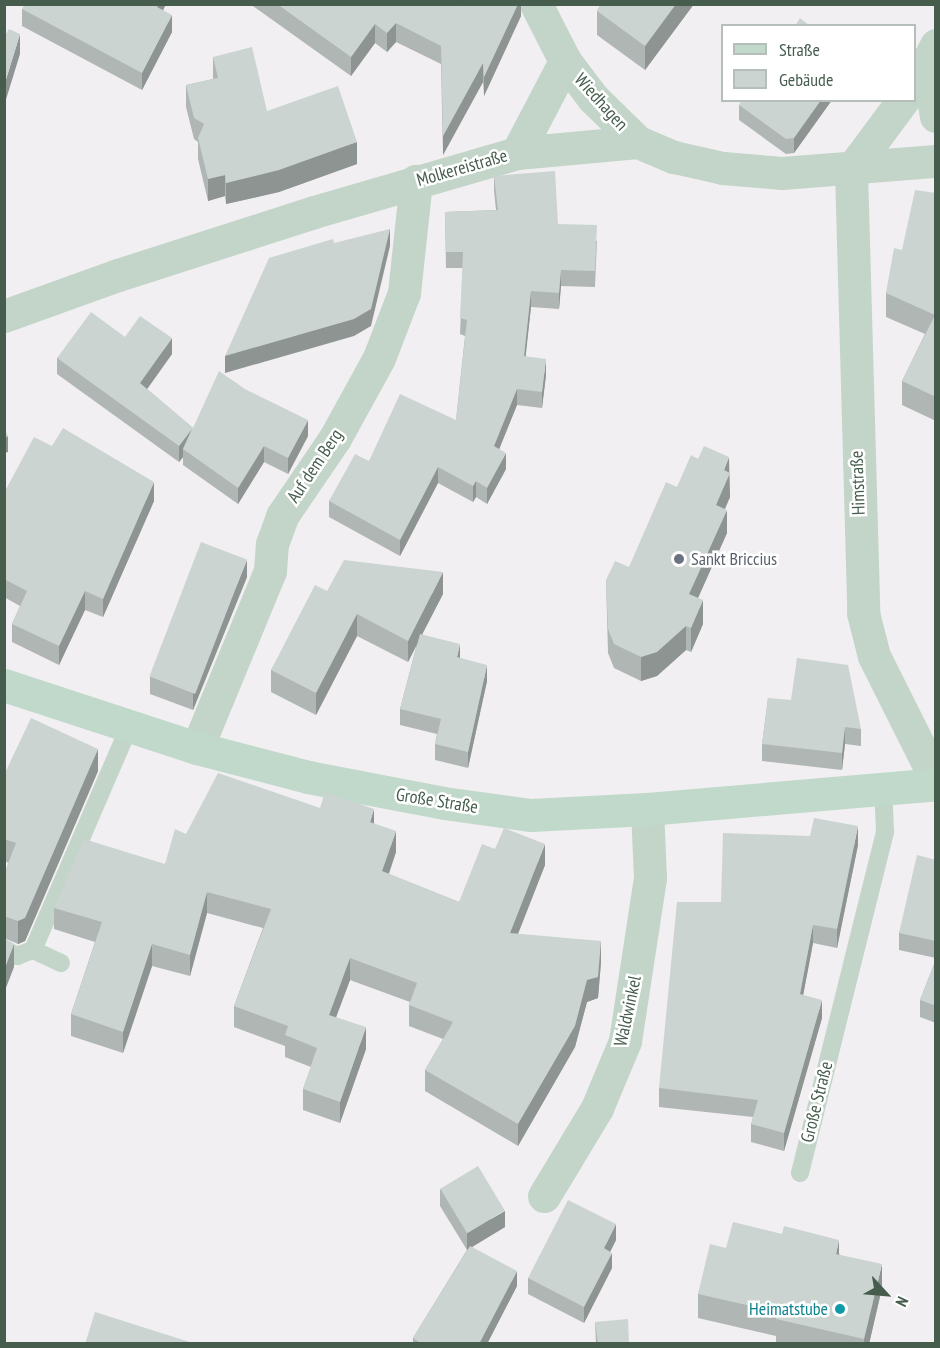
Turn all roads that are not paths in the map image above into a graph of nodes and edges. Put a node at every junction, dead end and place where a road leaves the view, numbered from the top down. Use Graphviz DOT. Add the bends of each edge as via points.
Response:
graph roads {
  1 [pos="536,4"];
  2 [pos="565,61"];
  3 [pos="926,64"];
  4 [pos="902,102"];
  5 [pos="936,116"];
  6 [pos="638,142"];
  7 [pos="517,153"];
  8 [pos="936,161"];
  9 [pos="851,170"];
  10 [pos="416,181"];
  11 [pos="4,316"];
  12 [pos="4,685"];
  13 [pos="129,727"];
  14 [pos="197,748"];
  15 [pos="936,782"];
  16 [pos="883,785"];
  17 [pos="647,809"];
  18 [pos="4,949"];
  19 [pos="33,950"];
  20 [pos="62,963"];
  21 [pos="800,1173"];
  22 [pos="544,1196"];
  1 -- 2 [label="street, Wiedhagen"];
  2 -- 6 [label="street, Wiedhagen" via="593,98"];
  2 -- 7 [label="street, Wiedhagen"];
  3 -- 5 [label="street"];
  4 -- 9 [label="street"];
  6 -- 7 [label="street, Molkereistraße"];
  6 -- 9 [label="street, Molkereistraße" via="674,157 723,168 782,173"];
  7 -- 10 [label="street, Molkereistraße"];
  8 -- 9 [label="street, Molkereistraße"];
  9 -- 15 [label="street, Himstraße" via="863,613 874,656"];
  10 -- 11 [label="street, Molkereistraße" via="118,275"];
  10 -- 14 [label="street, Auf dem Berg" via="404,294 383,347 340,429 282,516 272,544 270,571"];
  12 -- 13 [label="main road, Große Straße"];
  13 -- 14 [label="main road, Große Straße"];
  13 -- 19 [label="lane"];
  14 -- 17 [label="main road, Große Straße" via="308,777 531,815"];
  15 -- 16 [label="main road, Große Straße"];
  16 -- 17 [label="main road, Große Straße"];
  16 -- 21 [label="lane, Große Straße" via="885,832"];
  17 -- 22 [label="street, Waldwinkel" via="650,878 625,1041 597,1108"];
  18 -- 19 [label="lane" via="17,956"];
  19 -- 20 [label="lane"];
}
